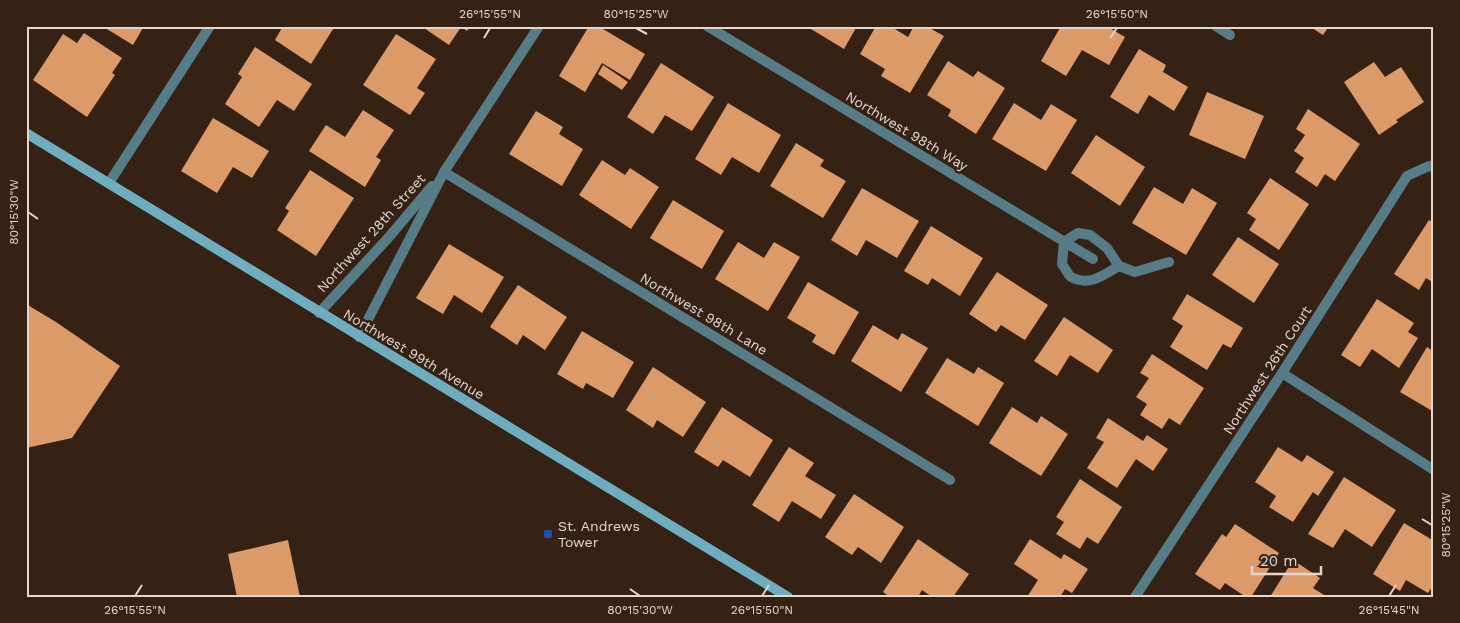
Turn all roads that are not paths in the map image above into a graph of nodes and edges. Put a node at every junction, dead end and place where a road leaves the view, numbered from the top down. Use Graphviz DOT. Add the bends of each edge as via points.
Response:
graph roads {
  1 [pos="210,26"];
  2 [pos="539,26"];
  3 [pos="707,26"];
  4 [pos="1216,26"];
  5 [pos="1230,35"];
  6 [pos="26,133"];
  7 [pos="1431,166"];
  8 [pos="444,172"];
  9 [pos="109,183"];
  10 [pos="1064,242"];
  11 [pos="1093,259"];
  12 [pos="1169,262"];
  13 [pos="1119,266"];
  14 [pos="319,312"];
  15 [pos="359,337"];
  16 [pos="1282,373"];
  17 [pos="1434,470"];
  18 [pos="950,480"];
  19 [pos="1139,595"];
  20 [pos="788,597"];
  1 -- 9 [label="street"];
  2 -- 8 [label="street, Northwest 28th Street"];
  3 -- 10 [label="street, Northwest 98th Way"];
  4 -- 5 [label="street"];
  6 -- 9 [label="street, Northwest 99th Avenue"];
  7 -- 16 [label="street, Northwest 26th Court" via="1407,176"];
  8 -- 14 [label="street, Northwest 28th Street"];
  8 -- 15 [label="street, Northwest 28th Street"];
  8 -- 18 [label="street, Northwest 98th Lane"];
  9 -- 14 [label="street, Northwest 99th Avenue"];
  10 -- 11 [label="street, Northwest 98th Way"];
  10 -- 13 [label="street" via="1078,233 1090,235 1107,248"];
  10 -- 13 [label="street" via="1062,264 1070,276 1098,279"];
  12 -- 13 [label="street" via="1136,272"];
  14 -- 15 [label="street, Northwest 99th Avenue"];
  15 -- 20 [label="street, Northwest 99th Avenue"];
  16 -- 17 [label="street"];
  16 -- 19 [label="street, Northwest 26th Court"];
}
